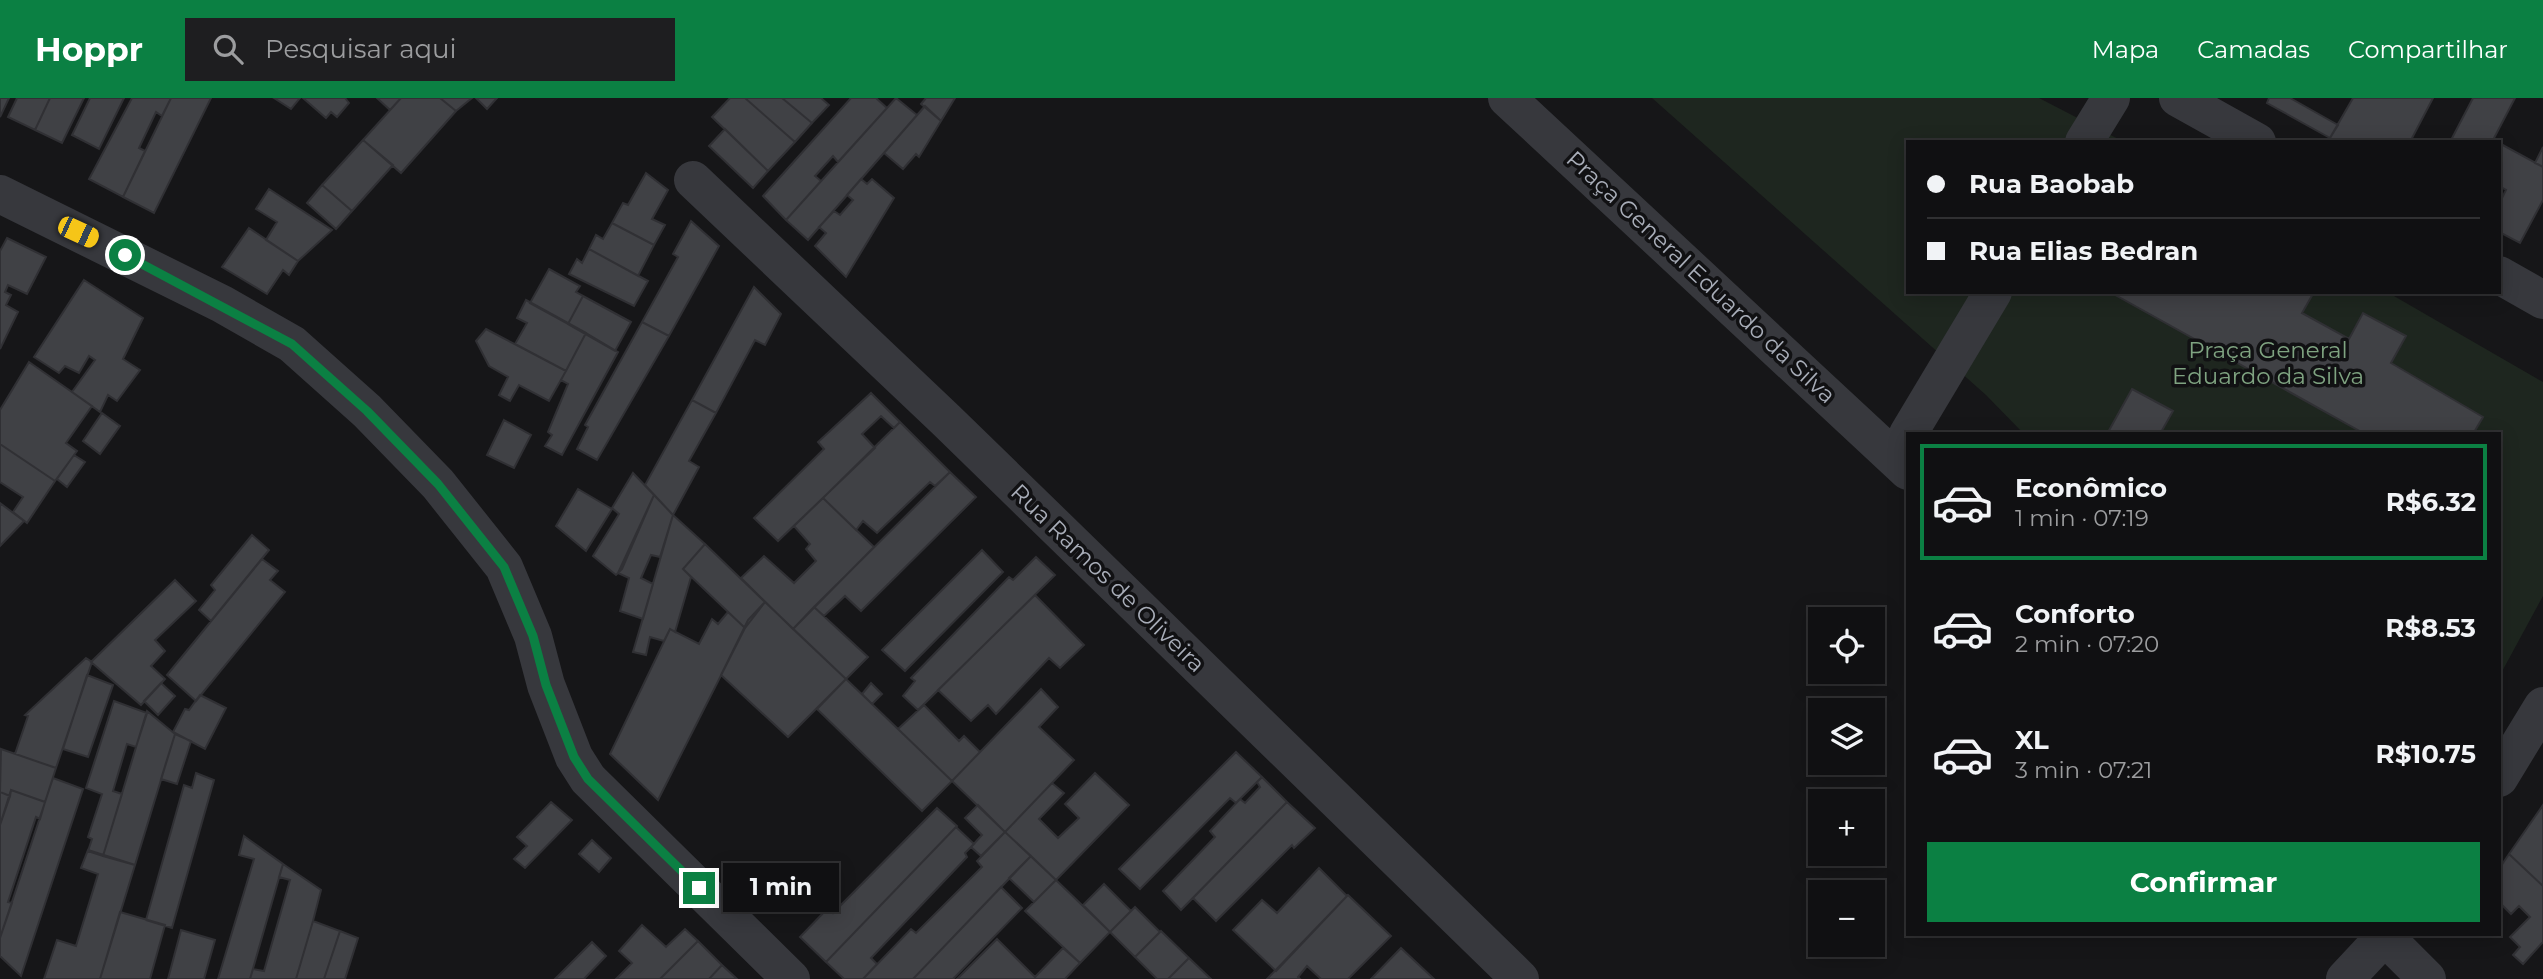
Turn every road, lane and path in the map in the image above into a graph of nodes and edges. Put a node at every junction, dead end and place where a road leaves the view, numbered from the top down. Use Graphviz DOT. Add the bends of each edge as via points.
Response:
graph roads {
  1 [pos="1507,98"];
  2 [pos="2111,98"];
  3 [pos="2201,104"];
  4 [pos="2085,140"];
  5 [pos="2255,140"];
  6 [pos="693,180"];
  7 [pos="0,194"];
  8 [pos="2501,276"];
  9 [pos="1992,294"];
  10 [pos="2543,300"];
  11 [pos="1914,432"];
  12 [pos="1904,450"];
  13 [pos="2543,706"];
  14 [pos="2501,775"];
  15 [pos="2385,936"];
  16 [pos="791,979"];
  17 [pos="1520,979"];
  18 [pos="2345,979"];
  19 [pos="2427,979"];
  1 -- 12 [label="street, Praça General Eduardo da Silva"];
  2 -- 4 [label="street"];
  3 -- 5 [label="street"];
  6 -- 17 [label="street, Rua Ramos de Oliveira"];
  7 -- 16 [label="street" via="222,304 292,344 367,411 438,484 504,567 574,757 588,779"];
  8 -- 10 [label="street"];
  9 -- 11 [label="street, Praça General Eduardo da Silva"];
  13 -- 14 [label="street"];
  15 -- 18 [label="street"];
  15 -- 19 [label="street"];
}
